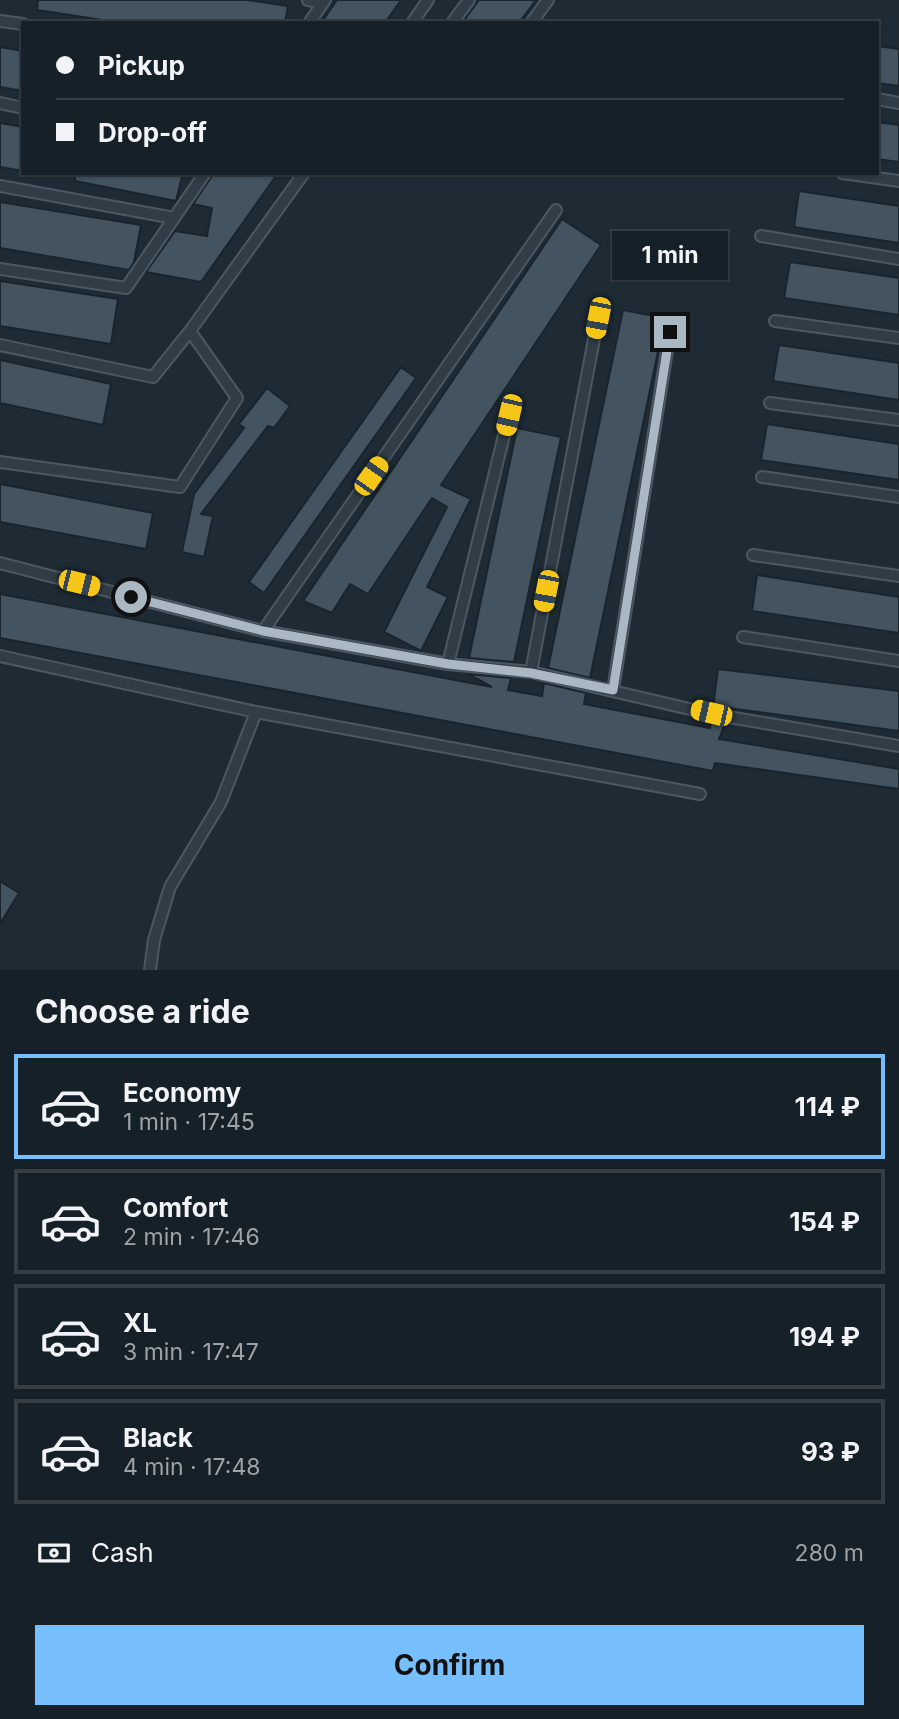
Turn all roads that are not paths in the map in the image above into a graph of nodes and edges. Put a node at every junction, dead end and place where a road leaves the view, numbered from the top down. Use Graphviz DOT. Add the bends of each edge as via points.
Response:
graph roads {
  1 [pos="308,0"];
  2 [pos="428,0"];
  3 [pos="469,0"];
  4 [pos="548,0"];
  5 [pos="324,1"];
  6 [pos="0,21"];
  7 [pos="310,21"];
  8 [pos="413,21"];
  9 [pos="453,21"];
  10 [pos="532,21"];
  11 [pos="21,24"];
  12 [pos="879,99"];
  13 [pos="0,103"];
  14 [pos="899,103"];
  15 [pos="21,108"];
  16 [pos="204,175"];
  17 [pos="302,175"];
  18 [pos="856,175"];
  19 [pos="899,181"];
  20 [pos="0,186"];
  21 [pos="556,210"];
  22 [pos="174,218"];
  23 [pos="761,236"];
  24 [pos="899,259"];
  25 [pos="0,268"];
  26 [pos="598,318"];
  27 [pos="775,321"];
  28 [pos="190,331"];
  29 [pos="670,332"];
  30 [pos="899,338"];
  31 [pos="0,345"];
  32 [pos="770,403"];
  33 [pos="509,415"];
  34 [pos="899,421"];
  35 [pos="0,462"];
  36 [pos="762,477"];
  37 [pos="899,498"];
  38 [pos="753,555"];
  39 [pos="0,563"];
  40 [pos="899,576"];
  41 [pos="263,631"];
  42 [pos="743,637"];
  43 [pos="0,656"];
  44 [pos="899,661"];
  45 [pos="448,664"];
  46 [pos="531,673"];
  47 [pos="613,690"];
  48 [pos="256,712"];
  49 [pos="899,747"];
  50 [pos="700,794"];
  51 [pos="150,970"];
  1 -- 5 [label="lane"];
  2 -- 8 [label="lane"];
  3 -- 9 [label="lane"];
  4 -- 10 [label="lane"];
  5 -- 7 [label="lane"];
  6 -- 11 [label="lane"];
  12 -- 14 [label="lane"];
  13 -- 15 [label="lane"];
  16 -- 22 [label="lane"];
  17 -- 28 [label="lane"];
  18 -- 19 [label="lane"];
  20 -- 22 [label="lane"];
  21 -- 41 [label="lane"];
  22 -- 25 [label="lane" via="126,288"];
  23 -- 24 [label="lane"];
  26 -- 46 [label="lane"];
  27 -- 30 [label="lane"];
  28 -- 31 [label="lane" via="153,377"];
  28 -- 35 [label="lane" via="237,398 180,487"];
  29 -- 47 [label="lane"];
  32 -- 34 [label="lane"];
  33 -- 45 [label="lane"];
  36 -- 37 [label="lane"];
  38 -- 40 [label="lane"];
  39 -- 41 [label="lane"];
  41 -- 45 [label="lane"];
  42 -- 44 [label="lane"];
  43 -- 48 [label="lane"];
  45 -- 46 [label="lane"];
  46 -- 47 [label="lane"];
  47 -- 49 [label="lane"];
  48 -- 50 [label="lane"];
  48 -- 51 [label="lane" via="221,802 170,887"];
}
